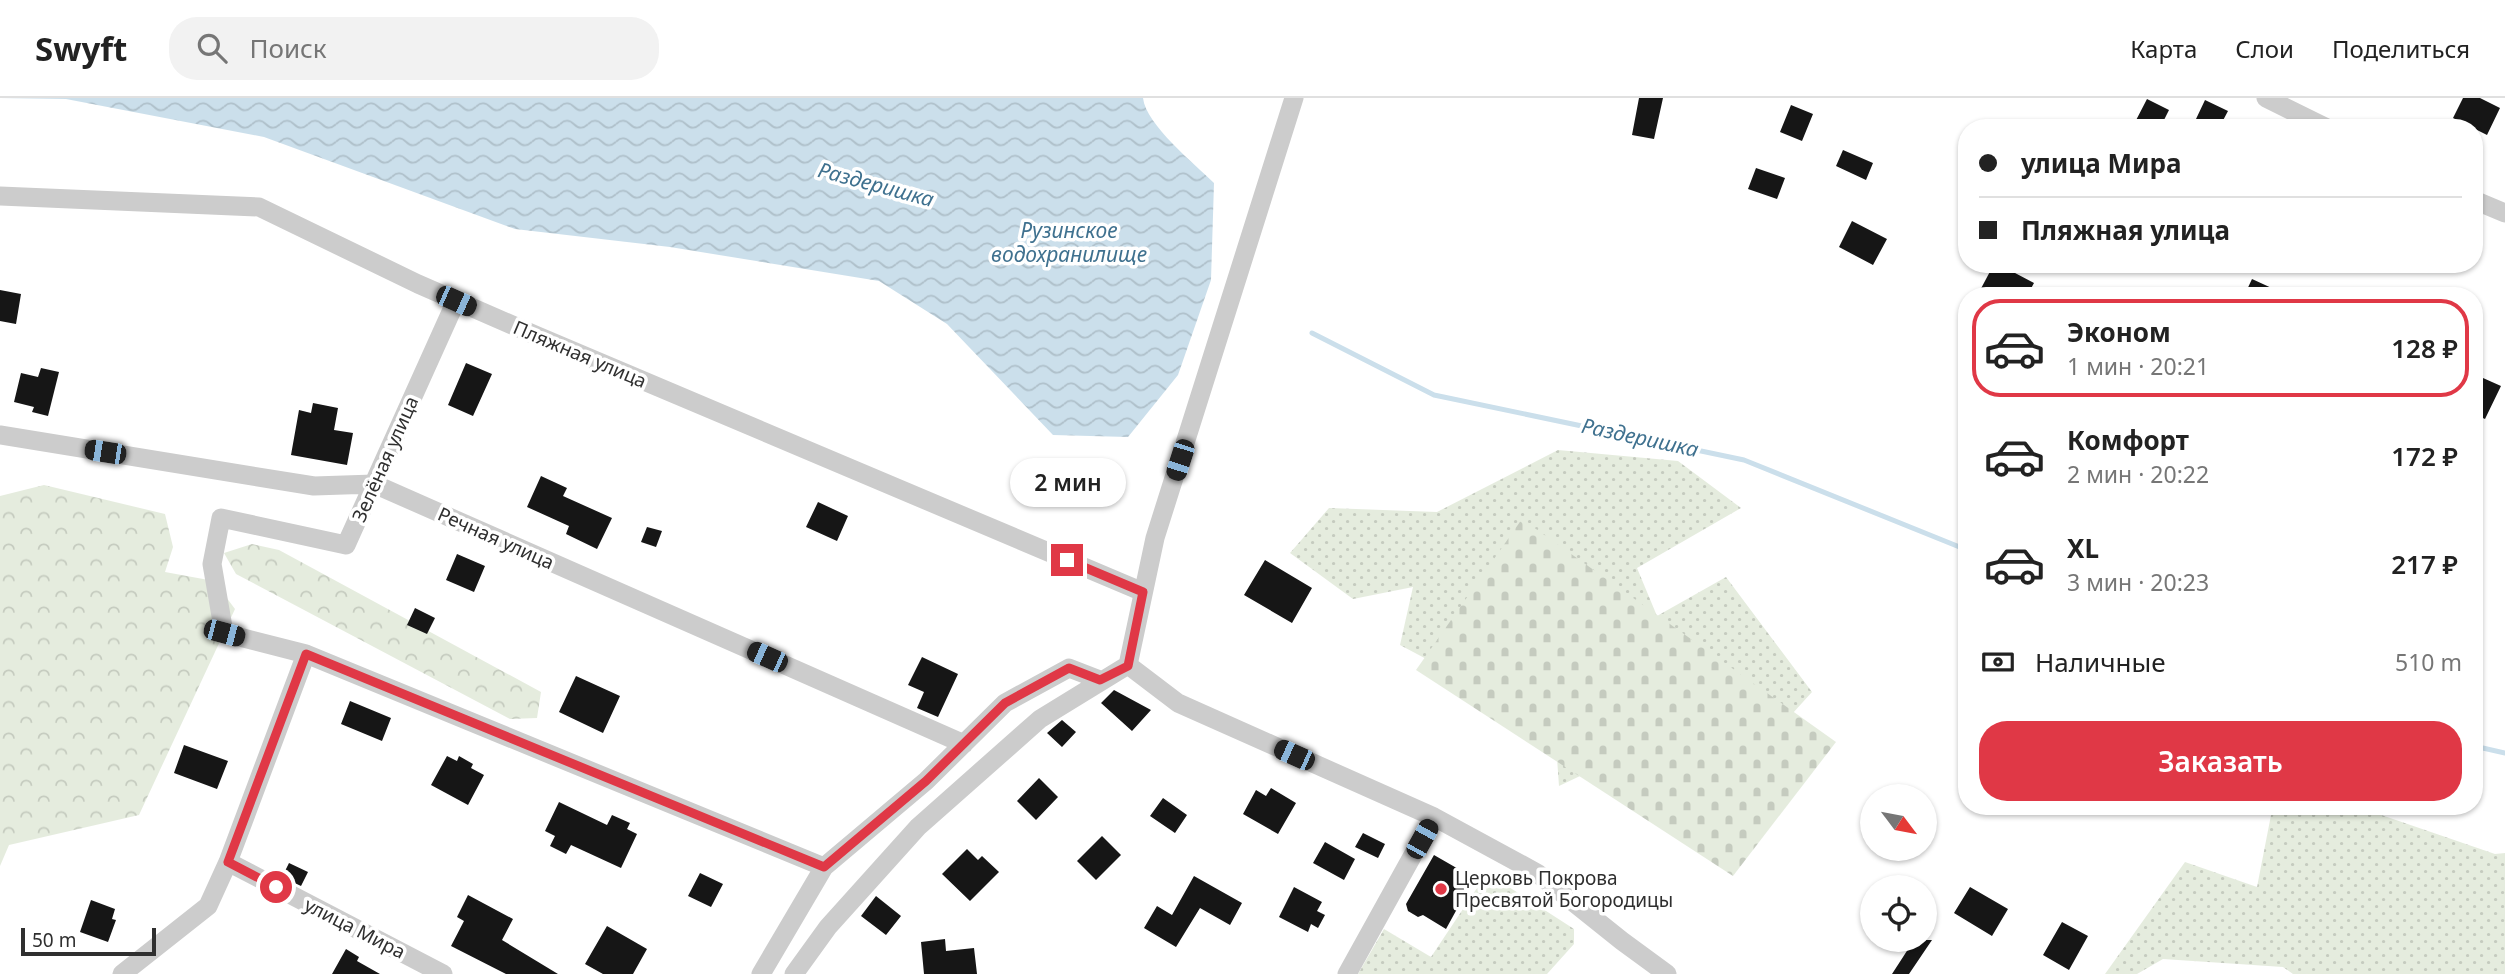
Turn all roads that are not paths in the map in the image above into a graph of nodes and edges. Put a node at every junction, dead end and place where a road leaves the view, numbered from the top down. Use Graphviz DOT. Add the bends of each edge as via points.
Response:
graph roads {
  1 [pos="1294,98"];
  2 [pos="2266,98"];
  3 [pos="2309,119"];
  4 [pos="0,196"];
  5 [pos="2483,204"];
  6 [pos="2505,213"];
  7 [pos="456,301"];
  8 [pos="0,435"];
  9 [pos="374,484"];
  10 [pos="1143,592"];
  11 [pos="306,654"];
  12 [pos="1128,666"];
  13 [pos="1100,680"];
  14 [pos="964,744"];
  15 [pos="1434,817"];
  16 [pos="228,862"];
  17 [pos="824,867"];
  18 [pos="122,974"];
  19 [pos="443,974"];
  20 [pos="761,974"];
  21 [pos="794,974"];
  22 [pos="1347,974"];
  23 [pos="1667,974"];
  1 -- 10 [label="street" via="1155,538"];
  2 -- 3 [label="street"];
  4 -- 7 [label="street, Пляжная улица" via="259,207"];
  5 -- 6 [label="street"];
  7 -- 9 [label="street, Зелёная улица"];
  7 -- 10 [label="street, Пляжная улица"];
  8 -- 9 [label="street, Речная улица" via="314,486"];
  9 -- 11 [label="street, Зелёная улица" via="346,545 221,517 212,564 224,633"];
  9 -- 14 [label="street, Речная улица"];
  10 -- 12 [label="street"];
  11 -- 16 [label="street"];
  11 -- 17 [label="street"];
  12 -- 13 [label="street"];
  12 -- 15 [label="street" via="1178,703"];
  13 -- 14 [label="street" via="1069,668 1005,703"];
  13 -- 21 [label="street" via="1040,719 918,827 828,927"];
  14 -- 17 [label="street"];
  15 -- 22 [label="street"];
  15 -- 23 [label="street" via="1537,873"];
  16 -- 18 [label="street" via="208,906"];
  16 -- 19 [label="street, улица Мира"];
  17 -- 20 [label="street"];
}
